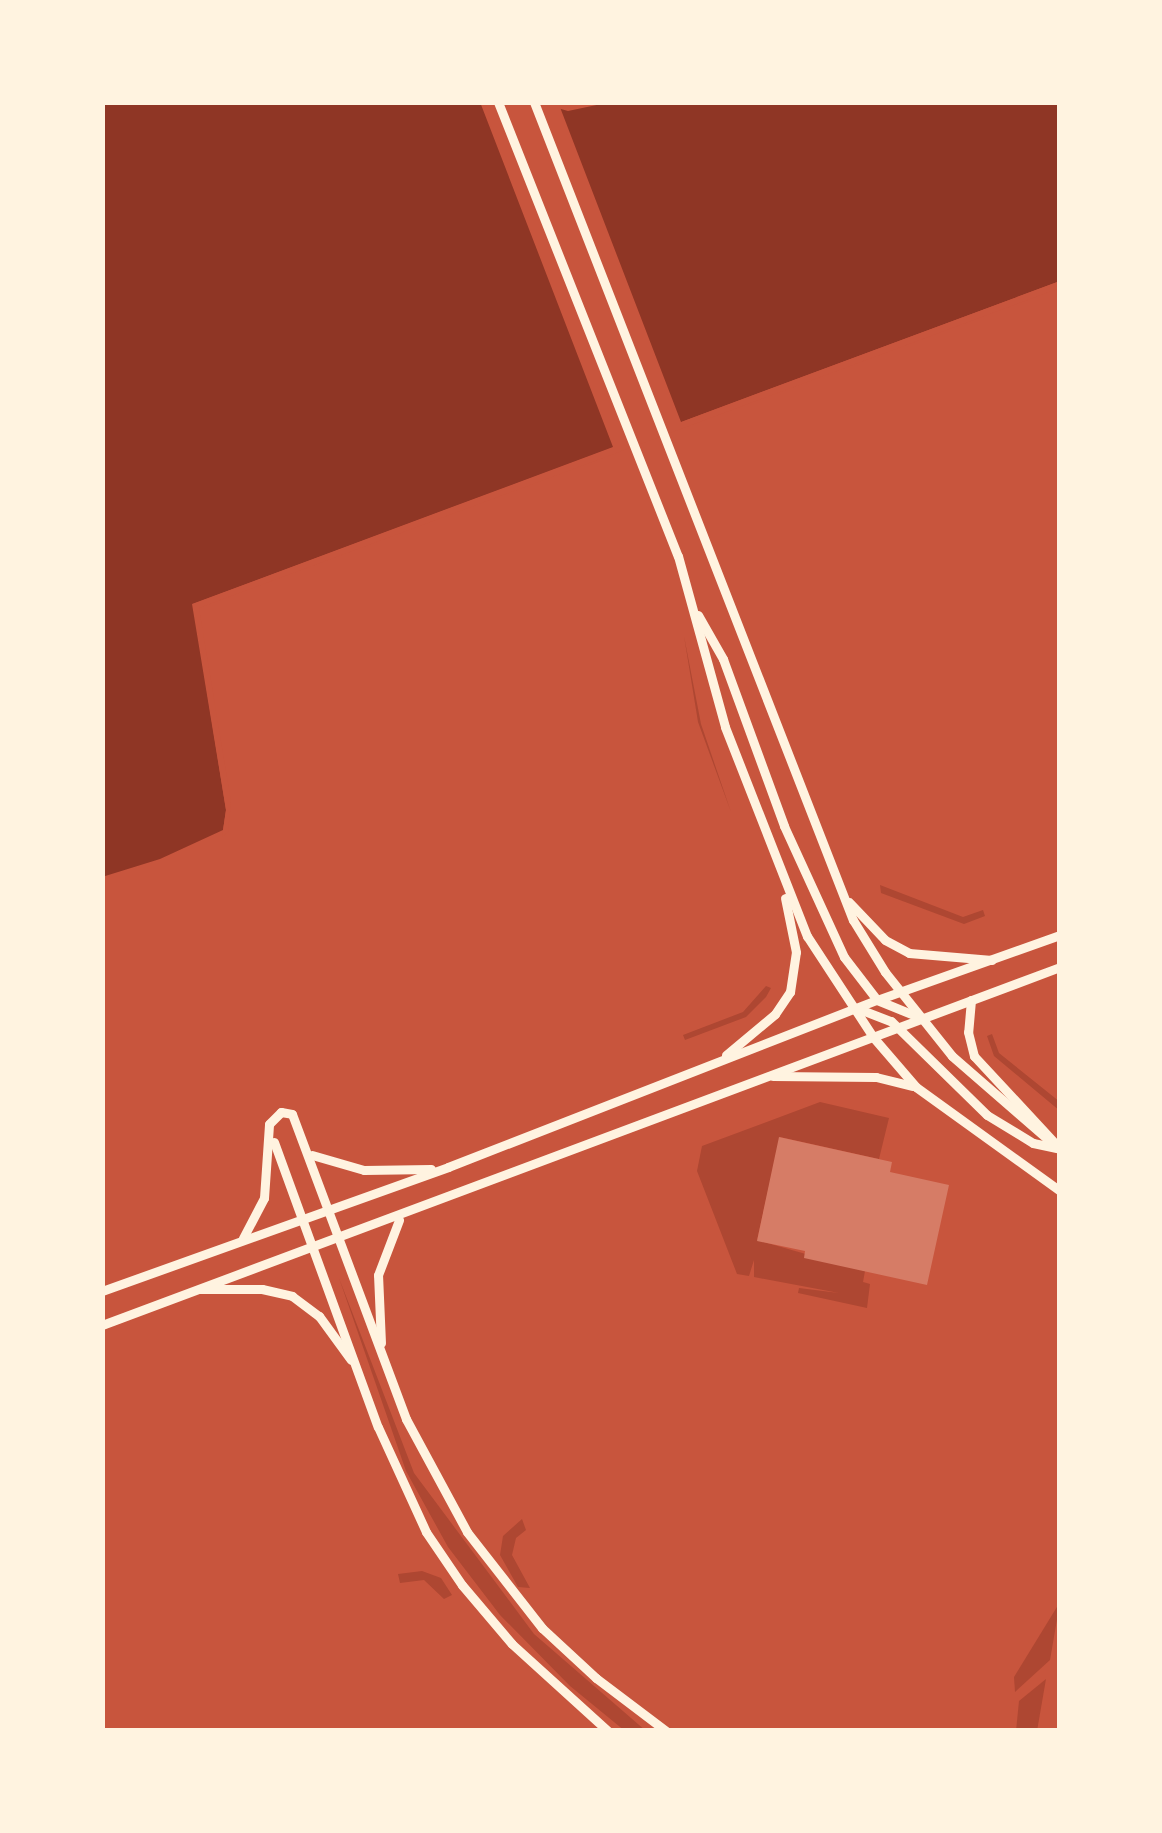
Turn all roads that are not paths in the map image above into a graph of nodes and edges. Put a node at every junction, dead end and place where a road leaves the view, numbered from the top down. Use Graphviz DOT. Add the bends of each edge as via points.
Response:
graph roads {
  1 [pos="498,102"];
  2 [pos="534,102"];
  3 [pos="692,605"];
  4 [pos="782,881"];
  5 [pos="841,894"];
  6 [pos="1060,935"];
  7 [pos="997,960"];
  8 [pos="1060,967"];
  9 [pos="900,992"];
  10 [pos="877,1000"];
  11 [pos="971,1000"];
  12 [pos="854,1009"];
  13 [pos="922,1018"];
  14 [pos="898,1027"];
  15 [pos="873,1036"];
  16 [pos="717,1062"];
  17 [pos="768,1076"];
  18 [pos="916,1087"];
  19 [pos="271,1136"];
  20 [pos="1058,1149"];
  21 [pos="311,1155"];
  22 [pos="448,1167"];
  23 [pos="1060,1190"];
  24 [pos="332,1209"];
  25 [pos="400,1217"];
  26 [pos="302,1219"];
  27 [pos="341,1237"];
  28 [pos="239,1241"];
  29 [pos="313,1247"];
  30 [pos="194,1288"];
  31 [pos="102,1291"];
  32 [pos="102,1325"];
  33 [pos="382,1354"];
  34 [pos="358,1369"];
  35 [pos="608,1731"];
  36 [pos="666,1731"];
  1 -- 3 [label="street"];
  2 -- 5 [label="street"];
  3 -- 4 [label="street" via="725,727"];
  3 -- 10 [label="street" via="723,658 836,941"];
  4 -- 12 [label="street"];
  4 -- 16 [label="street" via="796,952 790,992"];
  5 -- 7 [label="street" via="909,953"];
  5 -- 9 [label="street"];
  6 -- 7 [label="street"];
  7 -- 9 [label="street"];
  8 -- 11 [label="street"];
  9 -- 10 [label="street"];
  9 -- 13 [label="street"];
  10 -- 12 [label="street"];
  10 -- 13 [label="street"];
  11 -- 13 [label="street"];
  11 -- 20 [label="street" via="974,1056"];
  12 -- 14 [label="street"];
  12 -- 15 [label="street"];
  12 -- 16 [label="street"];
  13 -- 14 [label="street"];
  13 -- 20 [label="street" via="969,1074"];
  14 -- 15 [label="street"];
  14 -- 20 [label="street" via="987,1114"];
  15 -- 17 [label="street"];
  15 -- 18 [label="street"];
  16 -- 22 [label="street"];
  17 -- 18 [label="street" via="876,1077"];
  17 -- 25 [label="street"];
  18 -- 23 [label="street"];
  19 -- 21 [label="street" via="272,1119 292,1114"];
  19 -- 26 [label="street"];
  19 -- 28 [label="street" via="261,1208"];
  21 -- 22 [label="street" via="382,1172"];
  21 -- 24 [label="street"];
  22 -- 24 [label="street"];
  24 -- 26 [label="street"];
  24 -- 27 [label="street"];
  25 -- 27 [label="street"];
  25 -- 33 [label="street" via="378,1275"];
  26 -- 28 [label="street"];
  26 -- 29 [label="street"];
  27 -- 29 [label="street"];
  27 -- 33 [label="street"];
  28 -- 31 [label="street"];
  29 -- 30 [label="street"];
  29 -- 34 [label="street"];
  30 -- 32 [label="street"];
  30 -- 34 [label="street" via="292,1296 319,1316"];
  33 -- 36 [label="street" via="420,1450 495,1573 568,1654"];
  34 -- 35 [label="street" via="415,1511 451,1571 532,1665"];
}
